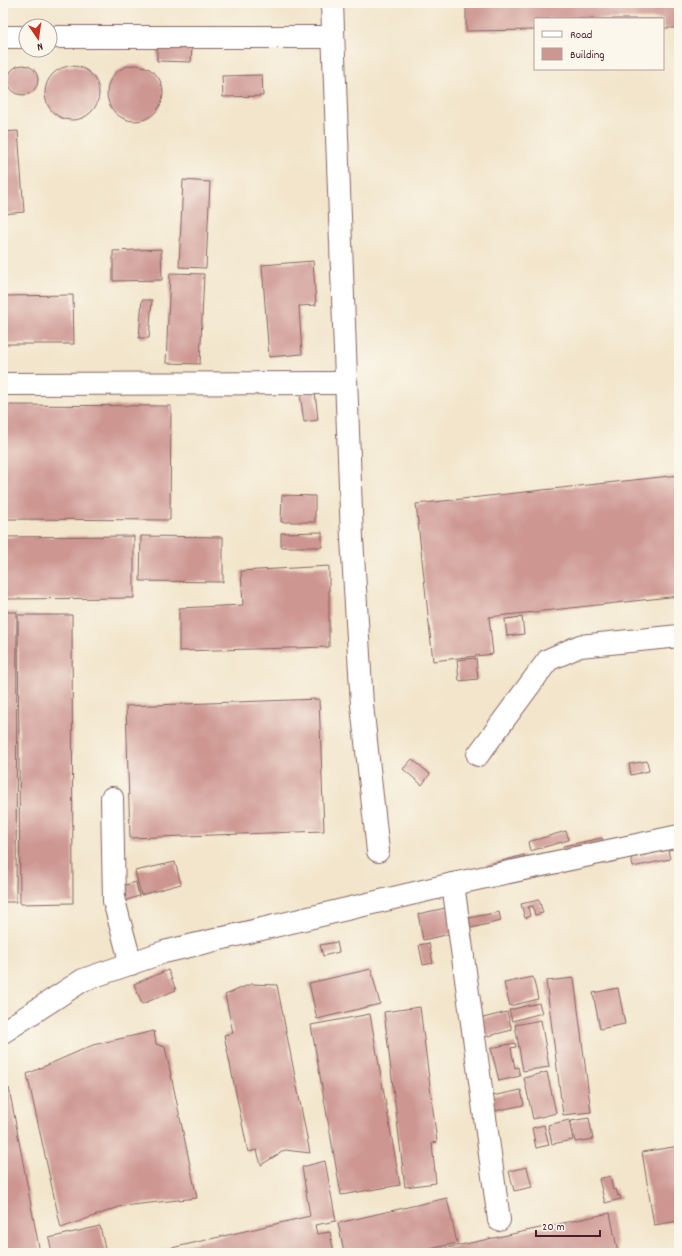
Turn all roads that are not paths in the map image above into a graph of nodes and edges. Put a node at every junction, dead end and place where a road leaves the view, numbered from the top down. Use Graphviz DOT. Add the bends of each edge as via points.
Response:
graph roads {
  1 [pos="332,3"];
  2 [pos="3,37"];
  3 [pos="18,37"];
  4 [pos="58,37"];
  5 [pos="333,37"];
  6 [pos="345,383"];
  7 [pos="3,384"];
  8 [pos="679,636"];
  9 [pos="478,755"];
  10 [pos="112,798"];
  11 [pos="679,836"];
  12 [pos="378,851"];
  13 [pos="453,884"];
  14 [pos="131,964"];
  15 [pos="3,1032"];
  16 [pos="499,1220"];
  1 -- 5 [label="street"];
  2 -- 3 [label="street"];
  4 -- 5 [label="street"];
  5 -- 6 [label="street"];
  6 -- 7 [label="street"];
  6 -- 12 [label="street" via="362,705"];
  8 -- 9 [label="street" via="580,646 548,660"];
  10 -- 14 [label="street" via="114,901"];
  11 -- 13 [label="street"];
  13 -- 14 [label="street" via="164,952"];
  13 -- 16 [label="street"];
  14 -- 15 [label="street" via="83,980"];
}
